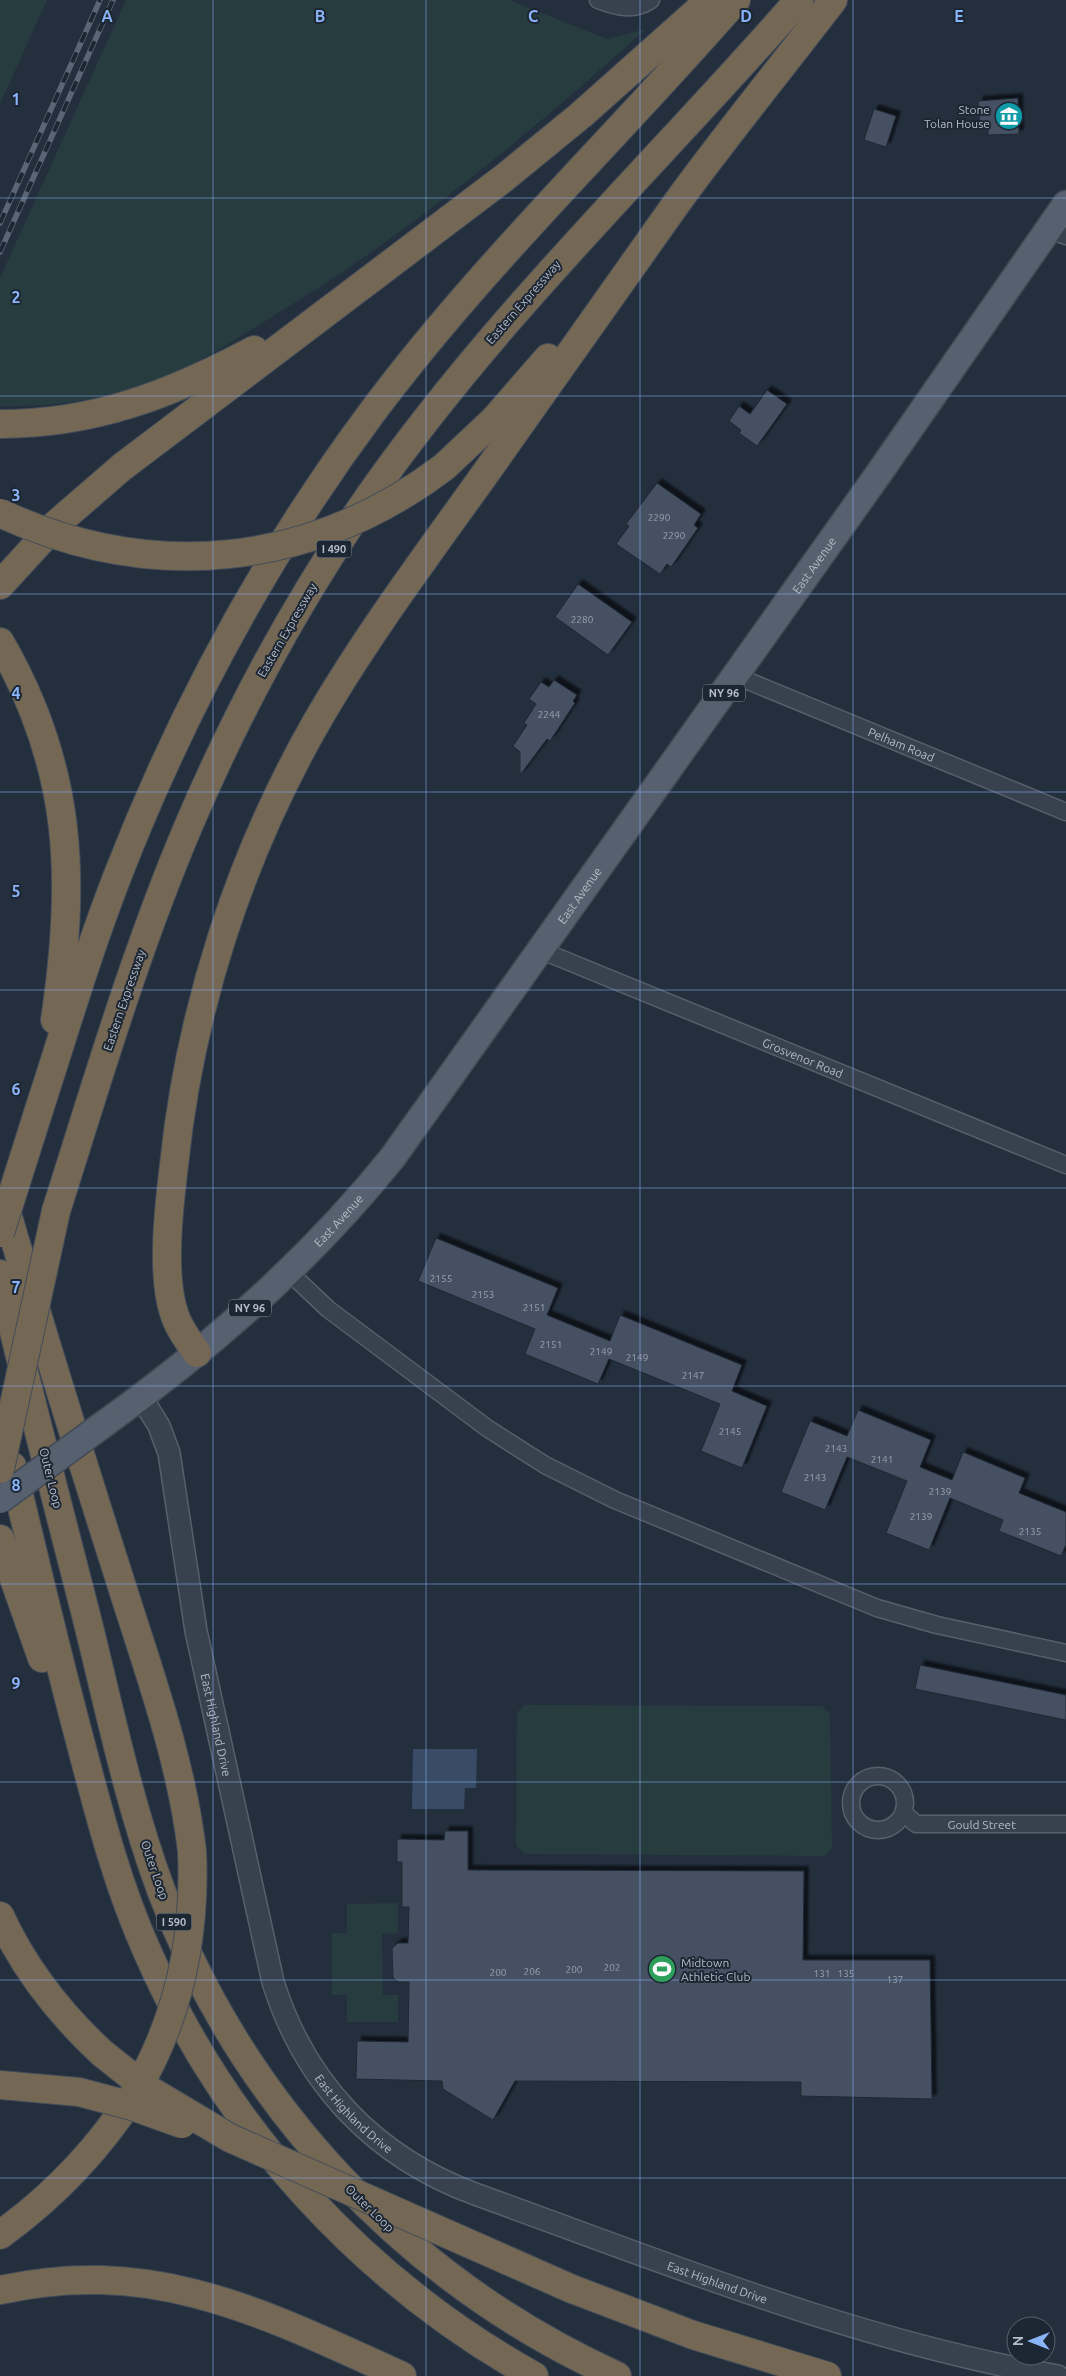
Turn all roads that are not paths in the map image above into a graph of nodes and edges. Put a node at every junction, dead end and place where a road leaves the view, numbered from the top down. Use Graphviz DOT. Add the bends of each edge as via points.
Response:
graph roads {
  1 [pos="598,0"];
  2 [pos="651,0"];
  3 [pos="710,0"];
  4 [pos="736,0"];
  5 [pos="798,0"];
  6 [pos="832,0"];
  7 [pos="678,201"];
  8 [pos="1066,204"];
  9 [pos="1057,232"];
  10 [pos="354,290"];
  11 [pos="0,424"];
  12 [pos="0,513"];
  13 [pos="0,585"];
  14 [pos="0,642"];
  15 [pos="736,676"];
  16 [pos="1066,812"];
  17 [pos="540,950"];
  18 [pos="38,1113"];
  19 [pos="1066,1165"];
  20 [pos="0,1192"];
  21 [pos="56,1211"];
  22 [pos="0,1233"];
  23 [pos="289,1272"];
  24 [pos="2,1285"];
  25 [pos="197,1352"];
  26 [pos="0,1389"];
  27 [pos="141,1398"];
  28 [pos="0,1419"];
  29 [pos="0,1469"];
  30 [pos="0,1500"];
  31 [pos="0,1539"];
  32 [pos="1066,1653"];
  33 [pos="904,1813"];
  34 [pos="1066,1824"];
  35 [pos="102,1826"];
  36 [pos="0,1916"];
  37 [pos="0,2085"];
  38 [pos="260,2153"];
  39 [pos="0,2235"];
  40 [pos="0,2290"];
  41 [pos="402,2376"];
  42 [pos="534,2376"];
  43 [pos="618,2376"];
  44 [pos="827,2376"];
  45 [pos="1058,2376"];
  1 -- 2 [label="street" via="629,8 643,6"];
  3 -- 10 [label="highway" via="550,140"];
  4 -- 18 [label="highway" via="437,330 364,423 298,520 215,661 158,780 100,926"];
  5 -- 21 [label="highway, Eastern Expressway / I 490" via="484,346 387,471 323,567 248,699 188,827 132,975"];
  6 -- 7 [label="highway"];
  7 -- 12 [label="highway, bridge" via="504,409 444,467 401,496 342,526 270,548 224,555 158,556 101,548 51,535"];
  7 -- 25 [label="highway" via="364,646 303,747 250,860 216,956 200,1016 182,1100 173,1172 168,1257 170,1297 175,1318"];
  8 -- 9 [label="main road, East Avenue / NY 96"];
  9 -- 15 [label="main road, East Avenue / NY 96"];
  10 -- 11 [label="highway" via="235,360 146,400 86,417"];
  10 -- 13 [label="highway" via="122,467 55,525"];
  14 -- 18 [label="highway" via="22,682 50,756 63,820 67,868 60,981"];
  15 -- 16 [label="street, Pelham Road"];
  15 -- 17 [label="main road, East Avenue / NY 96"];
  17 -- 19 [label="street, Grosvenor Road"];
  17 -- 23 [label="main road, East Avenue / NY 96" via="393,1157 352,1207"];
  18 -- 22 [label="highway, bridge"];
  20 -- 39 [label="highway, bridge" via="164,1721 192,1851 188,1953 161,2044 134,2094 104,2138 42,2203"];
  21 -- 26 [label="highway, Eastern Expressway / I 490, bridge"];
  21 -- 29 [label="highway, bridge"];
  23 -- 25 [label="main road, East Avenue / NY 96"];
  23 -- 32 [label="street" via="328,1309 487,1428 578,1483 878,1608 937,1625"];
  24 -- 43 [label="highway, Outer Loop / I 590" via="140,1827 174,1922 218,2012 292,2122 335,2173 383,2221 488,2306 545,2340"];
  25 -- 27 [label="main road, East Avenue / NY 96"];
  27 -- 30 [label="main road, East Avenue / NY 96, bridge"];
  27 -- 45 [label="street, East Highland Drive" via="159,1426 169,1453 196,1631 273,1982 303,2053 348,2112 404,2160 444,2182 475,2194 841,2325 954,2356"];
  28 -- 35 [label="highway, I 590"];
  31 -- 35 [label="highway"];
  33 -- 34 [label="street, Gould Street" via="916,1824"];
  35 -- 42 [label="highway, I 590" via="134,1918 176,2011 208,2067 265,2149 332,2223 382,2270 460,2331"];
  36 -- 38 [label="highway, bridge" via="41,1986 102,2053 167,2102"];
  37 -- 38 [label="highway, bridge" via="78,2092 132,2106"];
  38 -- 44 [label="highway, bridge" via="572,2288 693,2335"];
  40 -- 41 [label="highway" via="83,2280 178,2288 258,2312"];
}
